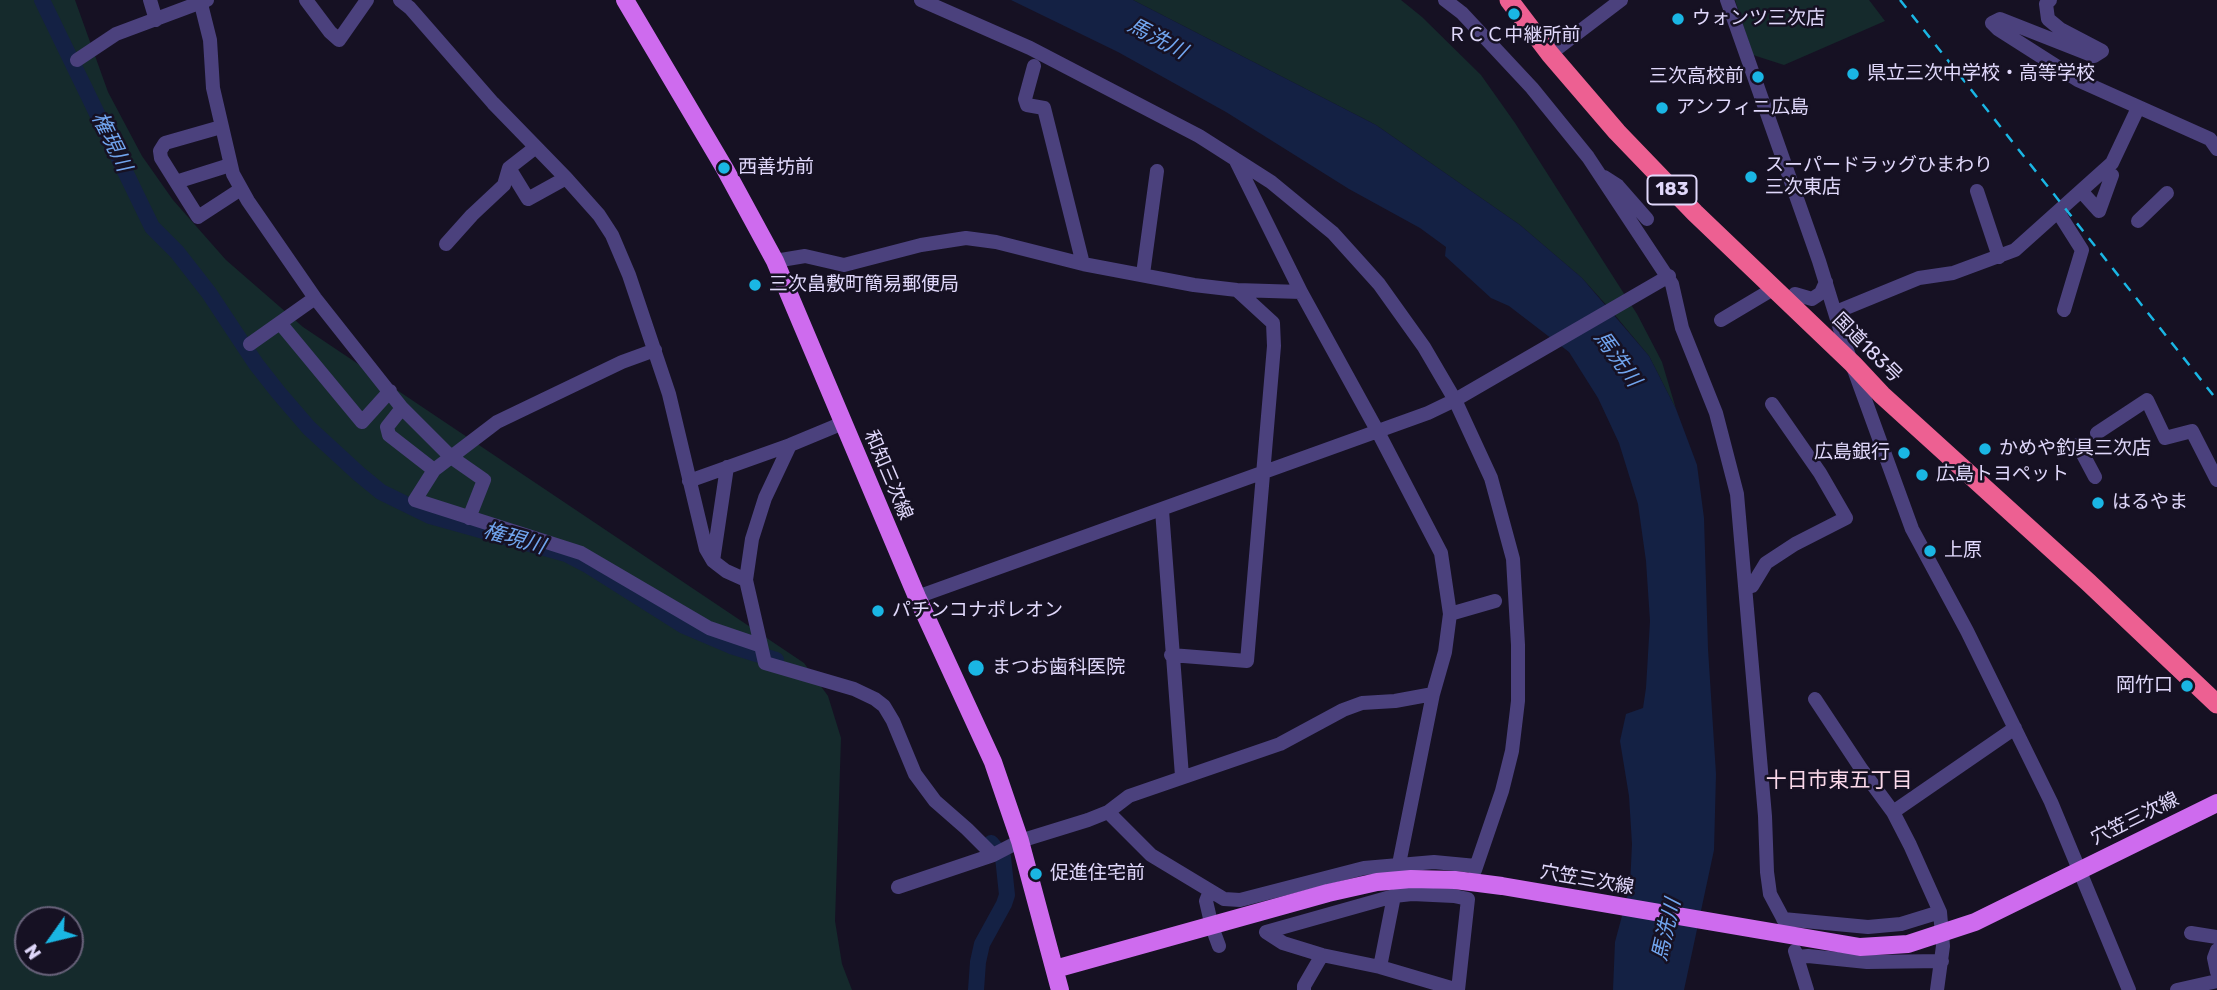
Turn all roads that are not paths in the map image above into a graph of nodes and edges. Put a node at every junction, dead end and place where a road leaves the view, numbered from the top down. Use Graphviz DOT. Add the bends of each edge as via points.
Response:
graph roads {
  1 [pos="150,0"];
  2 [pos="306,0"];
  3 [pos="367,0"];
  4 [pos="400,0"];
  5 [pos="625,0"];
  6 [pos="922,0"];
  7 [pos="1445,0"];
  8 [pos="1509,0"];
  9 [pos="1525,0"];
  10 [pos="1621,0"];
  11 [pos="1727,0"];
  12 [pos="2050,0"];
  13 [pos="202,1"];
  14 [pos="156,20"];
  15 [pos="1555,50"];
  16 [pos="77,60"];
  17 [pos="1034,66"];
  18 [pos="2138,108"];
  19 [pos="221,127"];
  20 [pos="536,147"];
  21 [pos="2217,149"];
  22 [pos="1234,157"];
  23 [pos="230,164"];
  24 [pos="509,168"];
  25 [pos="1157,171"];
  26 [pos="2101,173"];
  27 [pos="1599,174"];
  28 [pos="566,178"];
  29 [pos="176,182"];
  30 [pos="241,189"];
  31 [pos="1977,191"];
  32 [pos="2081,191"];
  33 [pos="2167,193"];
  34 [pos="2058,212"];
  35 [pos="1647,219"];
  36 [pos="2138,221"];
  37 [pos="446,244"];
  38 [pos="1999,257"];
  39 [pos="775,261"];
  40 [pos="1083,264"];
  41 [pos="1143,274"];
  42 [pos="1669,276"];
  43 [pos="1826,282"];
  44 [pos="1773,289"];
  45 [pos="1237,290"];
  46 [pos="1301,292"];
  47 [pos="1795,295"];
  48 [pos="315,298"];
  49 [pos="2064,310"];
  50 [pos="1836,312"];
  51 [pos="1721,320"];
  52 [pos="280,323"];
  53 [pos="1844,342"];
  54 [pos="250,344"];
  55 [pos="655,349"];
  56 [pos="1853,364"];
  57 [pos="390,391"];
  58 [pos="1461,397"];
  59 [pos="1889,402"];
  60 [pos="1772,404"];
  61 [pos="402,408"];
  62 [pos="1870,411"];
  63 [pos="843,423"];
  64 [pos="1378,432"];
  65 [pos="2097,433"];
  66 [pos="790,445"];
  67 [pos="2078,445"];
  68 [pos="451,457"];
  69 [pos="727,467"];
  70 [pos="434,470"];
  71 [pos="1264,474"];
  72 [pos="2095,477"];
  73 [pos="2217,480"];
  74 [pos="689,481"];
  75 [pos="1161,510"];
  76 [pos="469,518"];
  77 [pos="713,561"];
  78 [pos="746,580"];
  79 [pos="1752,586"];
  80 [pos="917,597"];
  81 [pos="1495,601"];
  82 [pos="1450,614"];
  83 [pos="761,653"];
  84 [pos="1171,655"];
  85 [pos="2217,688"];
  86 [pos="1433,694"];
  87 [pos="1815,699"];
  88 [pos="2217,704"];
  89 [pos="2014,728"];
  90 [pos="1182,776"];
  91 [pos="2217,803"];
  92 [pos="1108,812"];
  93 [pos="1893,812"];
  94 [pos="1004,849"];
  95 [pos="1399,864"];
  96 [pos="2079,870"];
  97 [pos="898,887"];
  98 [pos="1210,891"];
  99 [pos="1394,896"];
  100 [pos="1940,912"];
  101 [pos="1212,927"];
  102 [pos="1944,933"];
  103 [pos="2191,933"];
  104 [pos="2217,937"];
  105 [pos="1219,946"];
  106 [pos="2217,950"];
  107 [pos="1322,955"];
  108 [pos="1941,961"];
  109 [pos="1380,967"];
  110 [pos="1055,969"];
  111 [pos="2217,972"];
  112 [pos="2217,982"];
  113 [pos="1060,990"];
  114 [pos="1304,990"];
  115 [pos="1807,990"];
  116 [pos="1937,990"];
  117 [pos="2129,990"];
  118 [pos="2177,990"];
  1 -- 14 [label="street"];
  2 -- 3 [label="street" via="339,40"];
  4 -- 20 [label="street"];
  5 -- 39 [label="main road, 和知三次線"];
  6 -- 22 [label="street" via="1030,48"];
  7 -- 27 [label="street" via="1532,88"];
  8 -- 15 [label="highway, 国道183号 / 183"];
  9 -- 15 [label="highway, 国道183号 / 183"];
  10 -- 15 [label="street"];
  11 -- 43 [label="street"];
  12 -- 18 [label="street" via="2046,4 2048,19 2102,51 2094,56 2000,19 1992,23 2078,80"];
  13 -- 14 [label="street"];
  13 -- 19 [label="street"];
  14 -- 16 [label="street" via="116,34"];
  15 -- 44 [label="highway, 国道183号 / 183" via="1617,132"];
  15 -- 47 [label="highway, 国道183号 / 183"];
  17 -- 40 [label="street" via="1025,99 1027,105 1044,108"];
  18 -- 21 [label="street" via="2210,139"];
  18 -- 26 [label="street" via="2112,163"];
  19 -- 23 [label="street"];
  19 -- 29 [label="street" via="165,143 161,158"];
  20 -- 24 [label="street"];
  20 -- 28 [label="street"];
  22 -- 46 [label="street"];
  22 -- 58 [label="street" via="1333,233 1379,284"];
  23 -- 29 [label="street"];
  23 -- 30 [label="street"];
  24 -- 28 [label="street" via="528,199"];
  24 -- 37 [label="street" via="504,185"];
  25 -- 41 [label="street"];
  26 -- 32 [label="street"];
  26 -- 32 [label="street" via="2112,175 2099,211"];
  27 -- 35 [label="street" via="1618,186"];
  27 -- 42 [label="street"];
  28 -- 55 [label="street" via="612,235"];
  29 -- 30 [label="street" via="198,217"];
  30 -- 48 [label="street"];
  31 -- 38 [label="street"];
  32 -- 34 [label="street"];
  33 -- 36 [label="street"];
  34 -- 38 [label="street" via="2015,250"];
  34 -- 49 [label="street" via="2082,250"];
  38 -- 50 [label="street" via="1953,273 1919,278"];
  39 -- 40 [label="street" via="805,256 844,265 966,238"];
  39 -- 63 [label="main road, 和知三次線"];
  40 -- 41 [label="street"];
  41 -- 45 [label="street"];
  42 -- 58 [label="street"];
  42 -- 100 [label="street" via="1682,328 1716,413 1737,494 1770,894 1784,921 1868,927 1901,924"];
  43 -- 47 [label="street" via="1812,299"];
  43 -- 50 [label="street"];
  44 -- 51 [label="street"];
  44 -- 56 [label="highway, 国道183号 / 183"];
  45 -- 46 [label="street"];
  45 -- 71 [label="street" via="1273,323"];
  46 -- 64 [label="street"];
  47 -- 53 [label="highway, 国道183号 / 183"];
  48 -- 52 [label="street"];
  48 -- 57 [label="street"];
  50 -- 53 [label="street"];
  52 -- 54 [label="street"];
  52 -- 57 [label="street" via="362,422"];
  53 -- 56 [label="street"];
  53 -- 85 [label="highway, 国道183号 / 183"];
  55 -- 68 [label="street" via="497,422"];
  55 -- 74 [label="street"];
  56 -- 59 [label="highway, 国道183号 / 183"];
  56 -- 62 [label="street"];
  57 -- 61 [label="street"];
  58 -- 64 [label="street"];
  58 -- 95 [label="street" via="1491,478 1513,559 1518,701 1512,751 1475,868 1434,862"];
  59 -- 62 [label="street"];
  59 -- 88 [label="highway, 国道183号 / 183"];
  60 -- 79 [label="street" via="1846,518 1766,563"];
  61 -- 68 [label="street"];
  61 -- 70 [label="street" via="387,427 390,435"];
  62 -- 89 [label="street" via="1913,529"];
  63 -- 66 [label="street"];
  63 -- 80 [label="main road, 和知三次線"];
  64 -- 71 [label="street"];
  64 -- 82 [label="street" via="1441,553"];
  65 -- 73 [label="street" via="2147,400 2165,438 2192,431"];
  66 -- 69 [label="street"];
  66 -- 78 [label="street" via="765,498"];
  67 -- 72 [label="street"];
  68 -- 70 [label="street"];
  68 -- 76 [label="street" via="484,480"];
  69 -- 74 [label="street"];
  69 -- 77 [label="street"];
  70 -- 76 [label="street" via="415,500"];
  71 -- 75 [label="street"];
  71 -- 84 [label="street" via="1247,661"];
  74 -- 77 [label="street" via="700,532"];
  75 -- 80 [label="street"];
  75 -- 84 [label="street"];
  76 -- 83 [label="street" via="581,553"];
  77 -- 78 [label="street"];
  78 -- 83 [label="street"];
  80 -- 94 [label="main road, 和知三次線" via="982,735"];
  81 -- 82 [label="street"];
  82 -- 86 [label="street"];
  83 -- 94 [label="street" via="884,706 915,774 934,801 967,829"];
  84 -- 90 [label="street"];
  86 -- 90 [label="street" via="1362,703 1280,744"];
  86 -- 95 [label="street"];
  87 -- 93 [label="street"];
  89 -- 93 [label="street"];
  89 -- 96 [label="street"];
  90 -- 92 [label="street" via="1129,796"];
  91 -- 96 [label="main road, 穴笠三次線"];
  92 -- 94 [label="street"];
  92 -- 98 [label="street" via="1151,855"];
  93 -- 100 [label="street"];
  94 -- 97 [label="street"];
  94 -- 110 [label="main road, 和知三次線"];
  95 -- 98 [label="street" via="1364,868 1240,900"];
  96 -- 102 [label="main road, 穴笠三次線"];
  96 -- 117 [label="street"];
  98 -- 101 [label="street" via="1206,901"];
  99 -- 107 [label="street" via="1266,932 1283,943"];
  99 -- 109 [label="street"];
  99 -- 109 [label="street" via="1468,899 1458,990"];
  100 -- 102 [label="street"];
  101 -- 102 [label="main road, 穴笠三次線" via="1328,893 1411,878 1502,886 1860,947 1908,943"];
  101 -- 105 [label="street"];
  101 -- 110 [label="main road, 穴笠三次線"];
  102 -- 108 [label="street"];
  103 -- 104 [label="street"];
  106 -- 111 [label="street"];
  107 -- 109 [label="street"];
  107 -- 114 [label="street"];
  108 -- 115 [label="street" via="1867,962 1796,953"];
  108 -- 116 [label="street"];
  110 -- 113 [label="main road, 和知三次線"];
  112 -- 118 [label="street"];
}
